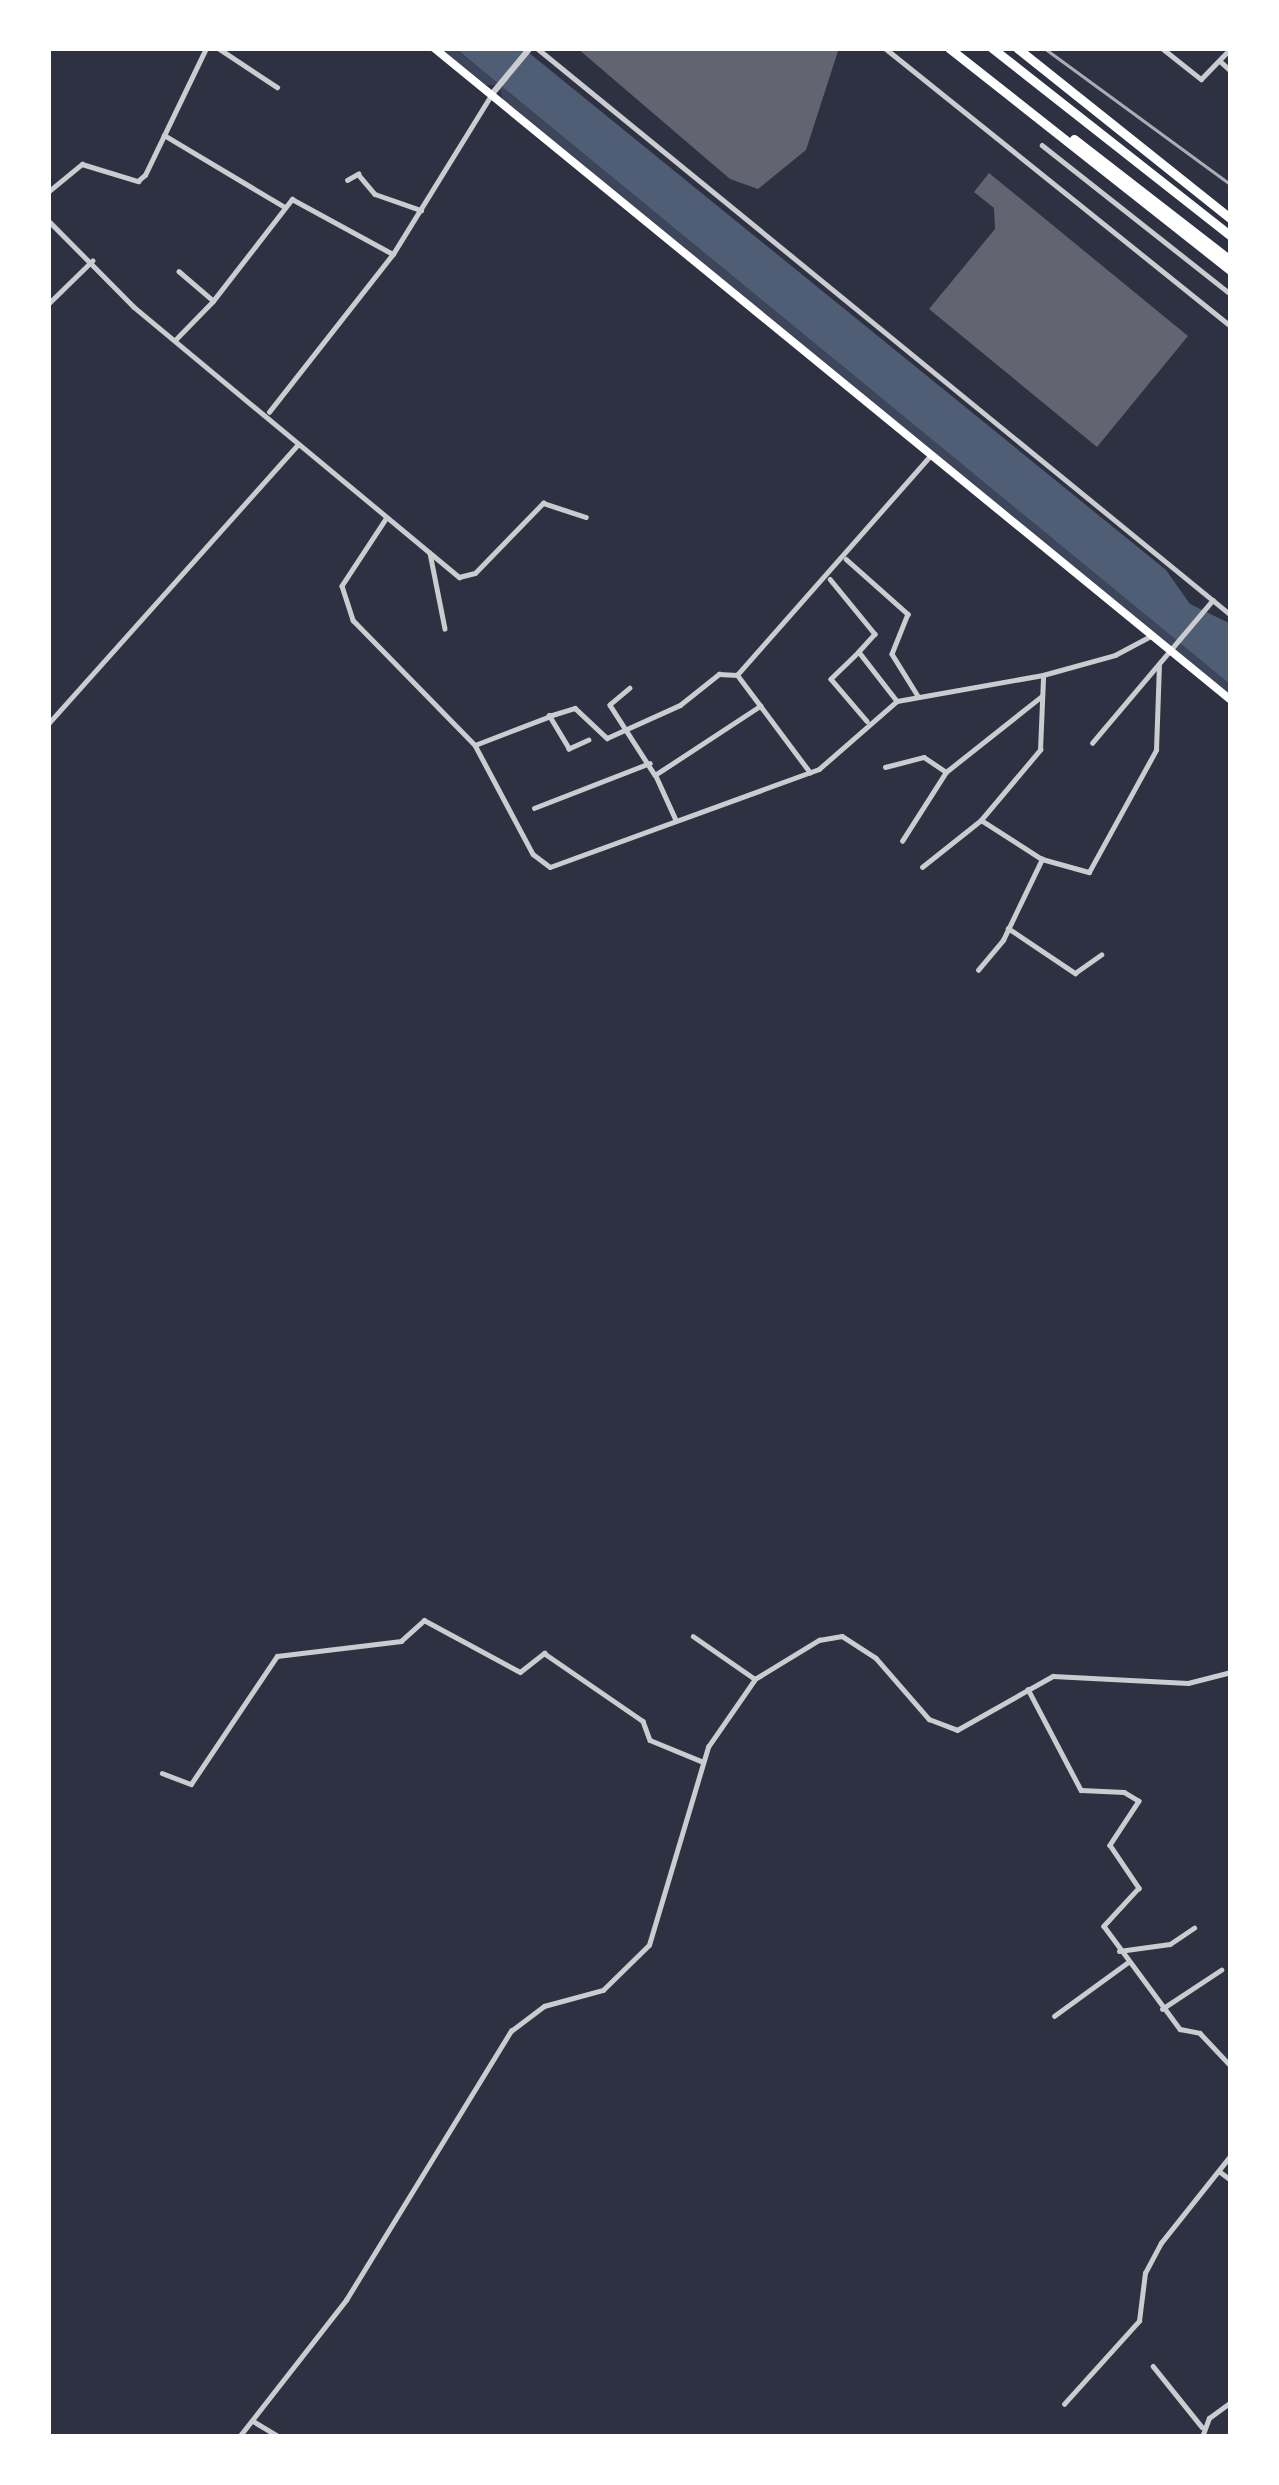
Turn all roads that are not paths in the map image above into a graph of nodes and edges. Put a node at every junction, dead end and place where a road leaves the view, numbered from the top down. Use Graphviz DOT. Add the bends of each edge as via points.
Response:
graph roads {
  1 [pos="206,48"];
  2 [pos="218,48"];
  3 [pos="434,48"];
  4 [pos="534,48"];
  5 [pos="885,48"];
  6 [pos="954,48"];
  7 [pos="992,48"];
  8 [pos="1016,48"];
  9 [pos="1162,48"];
  10 [pos="1231,48"];
  11 [pos="1220,61"];
  12 [pos="1231,71"];
  13 [pos="478,85"];
  14 [pos="500,85"];
  15 [pos="277,87"];
  16 [pos="492,94"];
  17 [pos="504,104"];
  18 [pos="164,135"];
  19 [pos="1042,145"];
  20 [pos="346,180"];
  21 [pos="48,192"];
  22 [pos="283,206"];
  23 [pos="422,210"];
  24 [pos="1231,219"];
  25 [pos="48,220"];
  26 [pos="1231,236"];
  27 [pos="393,254"];
  28 [pos="92,261"];
  29 [pos="1231,261"];
  30 [pos="1231,271"];
  31 [pos="179,272"];
  32 [pos="1231,294"];
  33 [pos="213,301"];
  34 [pos="48,304"];
  35 [pos="1231,326"];
  36 [pos="175,340"];
  37 [pos="269,412"];
  38 [pos="298,444"];
  39 [pos="931,455"];
  40 [pos="586,517"];
  41 [pos="386,518"];
  42 [pos="430,553"];
  43 [pos="845,560"];
  44 [pos="830,579"];
  45 [pos="1213,601"];
  46 [pos="1231,615"];
  47 [pos="445,629"];
  48 [pos="1150,636"];
  49 [pos="1174,649"];
  50 [pos="859,652"];
  51 [pos="1159,666"];
  52 [pos="737,675"];
  53 [pos="1043,675"];
  54 [pos="630,688"];
  55 [pos="918,696"];
  56 [pos="1042,696"];
  57 [pos="1231,700"];
  58 [pos="897,701"];
  59 [pos="760,706"];
  60 [pos="549,716"];
  61 [pos="868,721"];
  62 [pos="48,724"];
  63 [pos="632,728"];
  64 [pos="590,740"];
  65 [pos="1091,743"];
  66 [pos="476,745"];
  67 [pos="650,763"];
  68 [pos="885,766"];
  69 [pos="946,772"];
  70 [pos="810,773"];
  71 [pos="655,775"];
  72 [pos="534,808"];
  73 [pos="981,820"];
  74 [pos="676,821"];
  75 [pos="902,841"];
  76 [pos="1042,859"];
  77 [pos="922,866"];
  78 [pos="1008,928"];
  79 [pos="1101,956"];
  80 [pos="978,970"];
  81 [pos="693,1636"];
  82 [pos="1231,1672"];
  83 [pos="755,1679"];
  84 [pos="1028,1689"];
  85 [pos="702,1762"];
  86 [pos="162,1773"];
  87 [pos="1194,1928"];
  88 [pos="1119,1951"];
  89 [pos="1127,1963"];
  90 [pos="1222,1970"];
  91 [pos="1162,2009"];
  92 [pos="1054,2016"];
  93 [pos="1231,2066"];
  94 [pos="1231,2155"];
  95 [pos="1219,2170"];
  96 [pos="1231,2180"];
  97 [pos="1153,2366"];
  98 [pos="1231,2402"];
  99 [pos="1064,2404"];
  100 [pos="253,2421"];
  101 [pos="1202,2426"];
  102 [pos="239,2437"];
  103 [pos="280,2437"];
  104 [pos="1202,2437"];
  1 -- 18 [label="street"];
  2 -- 15 [label="street"];
  3 -- 13 [label="main road"];
  4 -- 14 [label="street"];
  4 -- 45 [label="street"];
  5 -- 35 [label="street"];
  6 -- 29 [label="highway"];
  6 -- 30 [label="highway"];
  7 -- 26 [label="highway"];
  8 -- 24 [label="highway"];
  9 -- 11 [label="street" via="1201,79"];
  10 -- 11 [label="street"];
  11 -- 12 [label="street"];
  13 -- 14 [label="street"];
  13 -- 16 [label="main road"];
  14 -- 16 [label="street"];
  14 -- 17 [label="street"];
  16 -- 17 [label="main road"];
  16 -- 23 [label="street"];
  17 -- 39 [label="main road"];
  18 -- 21 [label="street" via="138,181 82,164"];
  18 -- 22 [label="street"];
  19 -- 32 [label="street"];
  20 -- 23 [label="street" via="358,173 370,191"];
  22 -- 27 [label="street" via="294,199"];
  22 -- 33 [label="street"];
  23 -- 27 [label="street"];
  25 -- 28 [label="street"];
  27 -- 37 [label="street"];
  28 -- 34 [label="street"];
  28 -- 36 [label="street"];
  31 -- 33 [label="street"];
  33 -- 36 [label="street"];
  36 -- 37 [label="street"];
  37 -- 38 [label="street"];
  38 -- 41 [label="street"];
  38 -- 62 [label="street"];
  39 -- 43 [label="street"];
  39 -- 48 [label="main road"];
  40 -- 42 [label="street" via="543,503 468,578"];
  41 -- 42 [label="street"];
  41 -- 66 [label="street" via="341,592 356,624"];
  42 -- 47 [label="street"];
  43 -- 44 [label="street"];
  43 -- 55 [label="street" via="908,614 892,654"];
  44 -- 50 [label="street" via="875,634"];
  44 -- 52 [label="street"];
  45 -- 46 [label="street"];
  45 -- 49 [label="street"];
  48 -- 49 [label="main road"];
  48 -- 53 [label="street"];
  49 -- 51 [label="street"];
  49 -- 57 [label="main road"];
  50 -- 58 [label="street"];
  50 -- 61 [label="street" via="831,679"];
  51 -- 65 [label="street"];
  51 -- 76 [label="street" via="1156,750 1093,868 1082,874"];
  52 -- 59 [label="street"];
  52 -- 63 [label="street" via="719,674"];
  53 -- 55 [label="street"];
  53 -- 56 [label="street"];
  54 -- 63 [label="street" via="610,705"];
  55 -- 58 [label="street"];
  56 -- 69 [label="street"];
  56 -- 73 [label="street" via="1040,750"];
  58 -- 61 [label="street"];
  59 -- 70 [label="street"];
  59 -- 71 [label="street"];
  60 -- 63 [label="street" via="575,708 605,738"];
  60 -- 64 [label="street" via="569,749"];
  60 -- 66 [label="street"];
  61 -- 70 [label="street"];
  63 -- 67 [label="street"];
  66 -- 74 [label="street" via="541,865"];
  67 -- 71 [label="street"];
  67 -- 72 [label="street"];
  68 -- 69 [label="street" via="924,757"];
  69 -- 75 [label="street"];
  70 -- 74 [label="street"];
  71 -- 74 [label="street"];
  73 -- 76 [label="street"];
  73 -- 77 [label="street"];
  76 -- 78 [label="street"];
  78 -- 79 [label="street" via="1075,973"];
  78 -- 80 [label="street"];
  81 -- 83 [label="street"];
  82 -- 84 [label="street" via="1188,1683 1053,1676"];
  83 -- 84 [label="street" via="835,1635 868,1652 929,1718 952,1730 988,1718"];
  83 -- 85 [label="street"];
  84 -- 88 [label="street" via="1081,1790 1124,1792 1138,1801 1110,1845 1139,1888 1104,1920"];
  85 -- 86 [label="street" via="650,1740 643,1721 544,1653 520,1672 424,1620 401,1641 277,1656 191,1784"];
  85 -- 100 [label="street" via="649,1945 603,1990 544,2006 511,2031 346,2300"];
  87 -- 88 [label="street" via="1170,1944"];
  88 -- 89 [label="street"];
  89 -- 91 [label="street"];
  89 -- 92 [label="street"];
  90 -- 91 [label="street"];
  91 -- 93 [label="street"];
  94 -- 95 [label="street"];
  95 -- 96 [label="street"];
  95 -- 99 [label="street" via="1151,2261 1139,2321"];
  97 -- 101 [label="street"];
  98 -- 101 [label="street"];
  100 -- 102 [label="street"];
  100 -- 103 [label="street"];
  101 -- 104 [label="street"];
}
